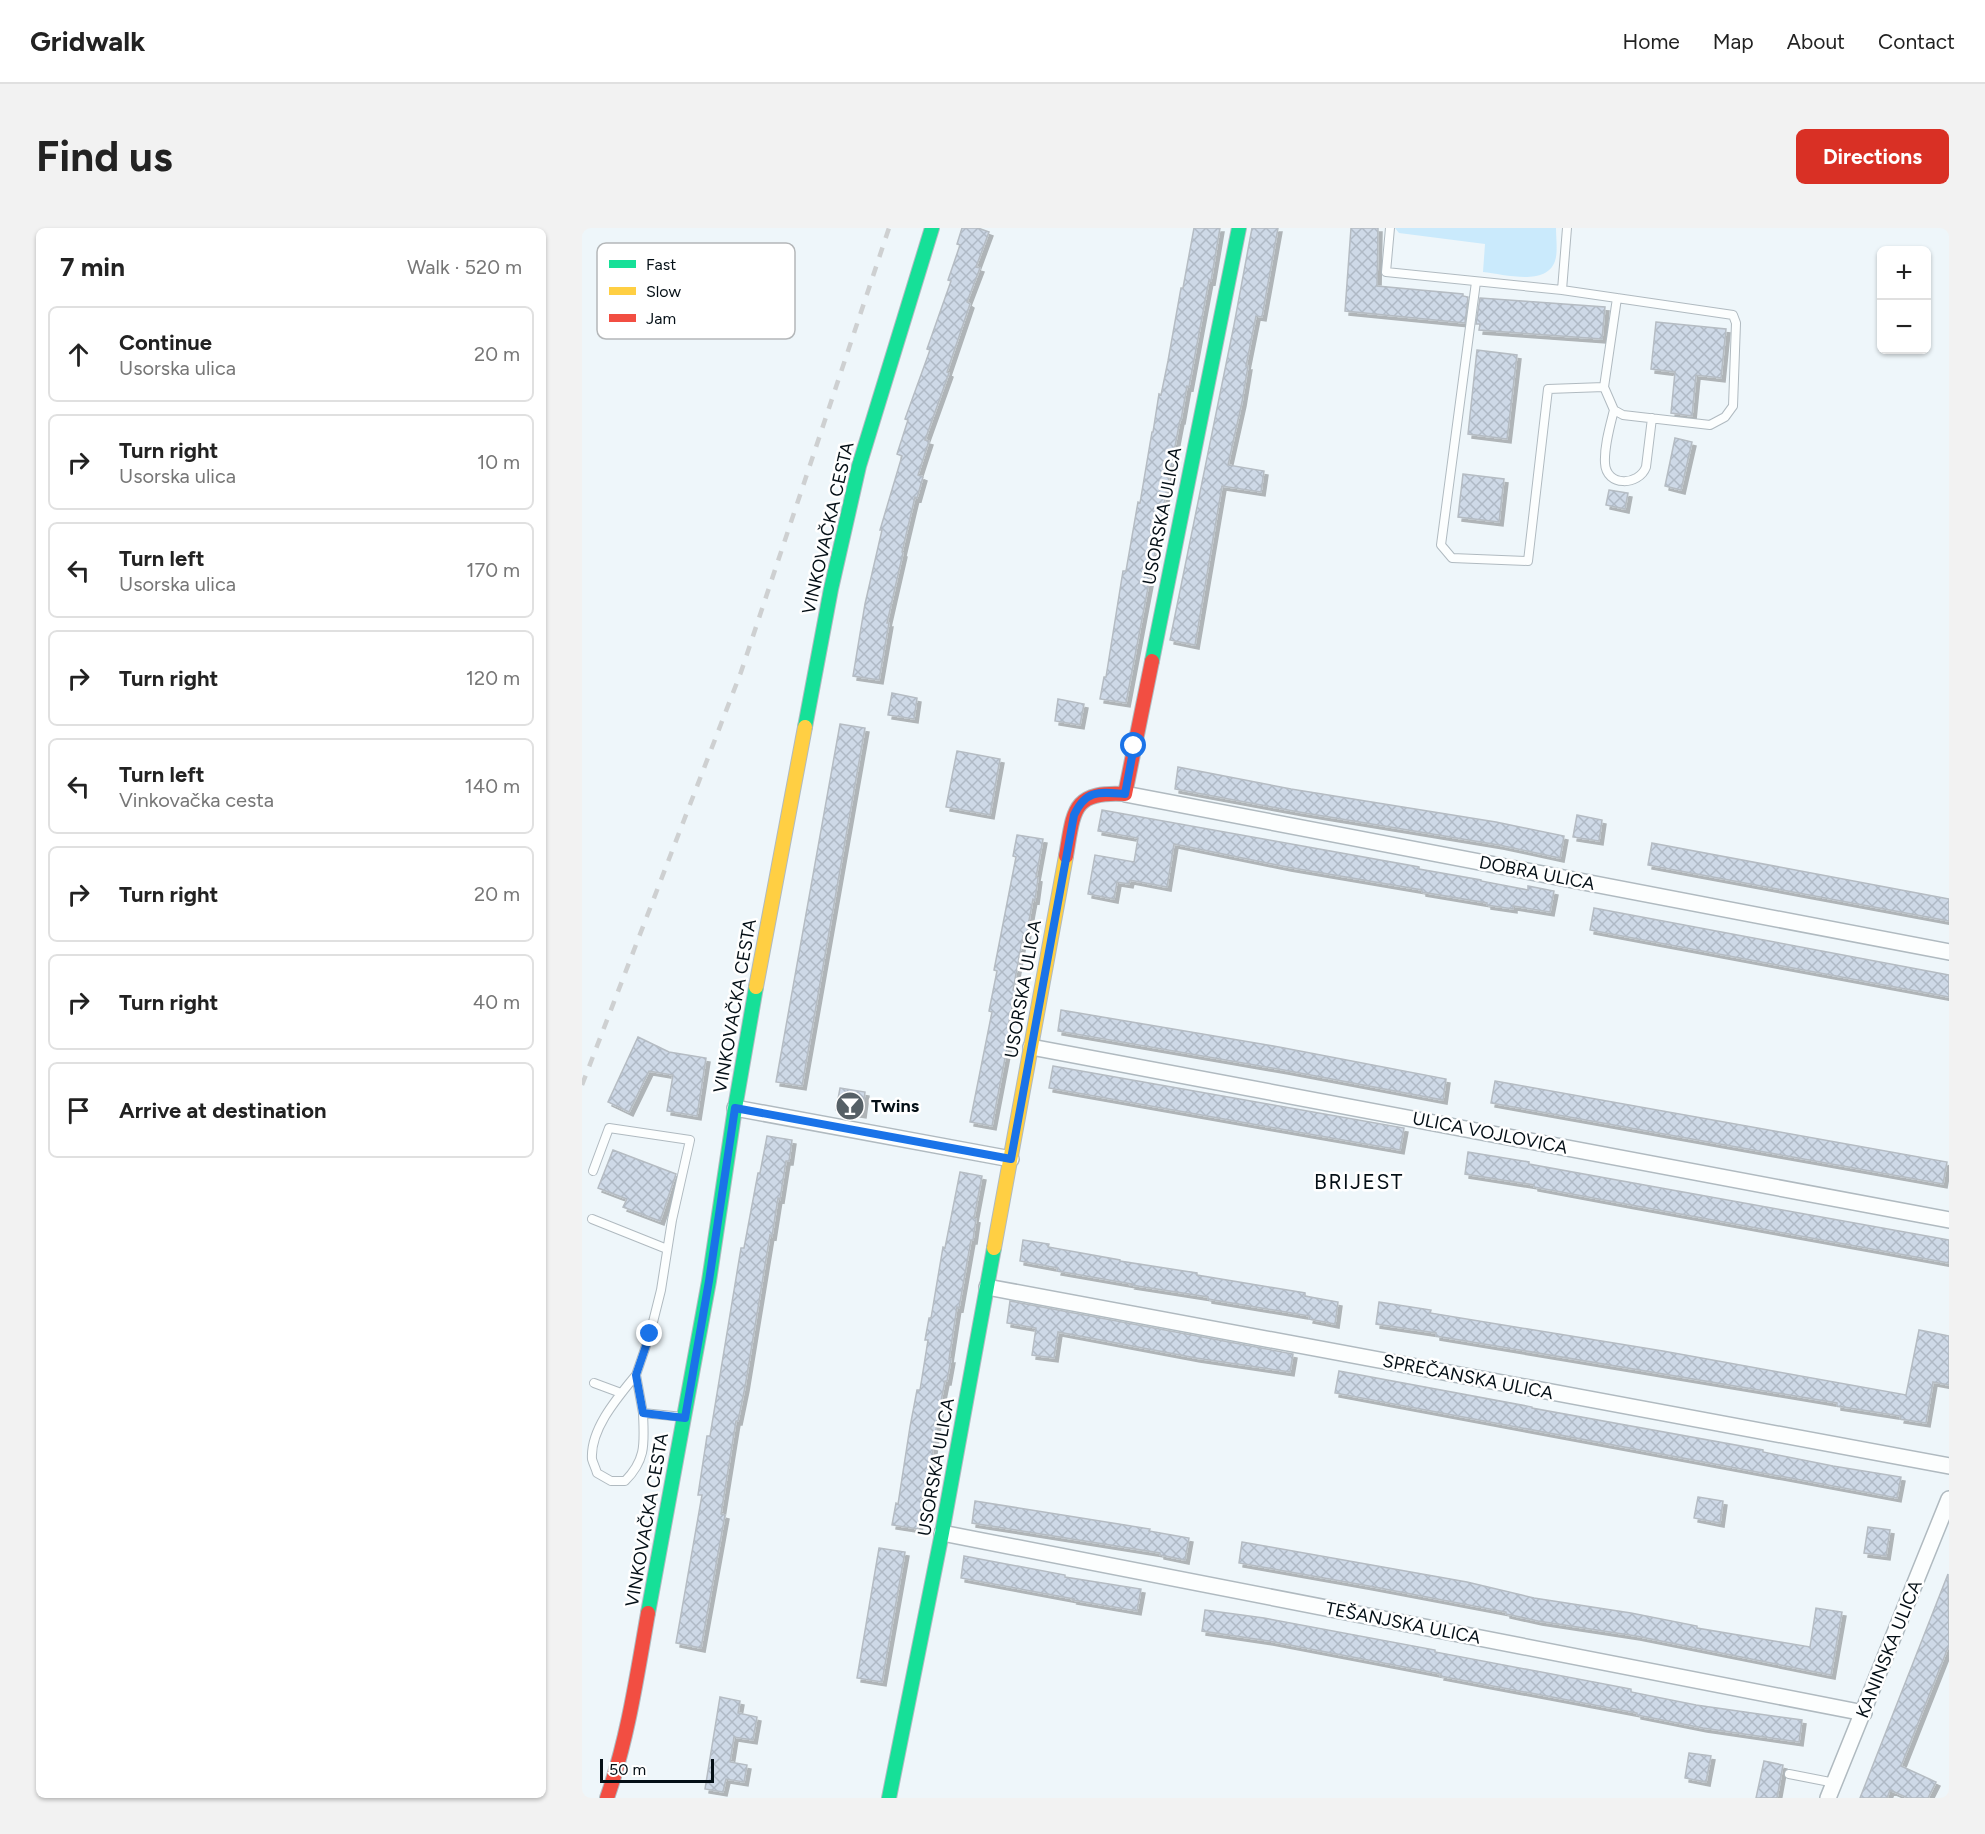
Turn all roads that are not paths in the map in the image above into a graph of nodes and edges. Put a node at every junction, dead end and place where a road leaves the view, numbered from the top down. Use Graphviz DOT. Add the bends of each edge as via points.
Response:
graph roads {
  1 [pos="932,228"];
  2 [pos="1239,228"];
  3 [pos="1390,228"];
  4 [pos="1567,228"];
  5 [pos="1476,282"];
  6 [pos="1562,290"];
  7 [pos="1617,298"];
  8 [pos="1604,387"];
  9 [pos="1614,411"];
  10 [pos="1652,418"];
  11 [pos="1125,794"];
  12 [pos="1949,952"];
  13 [pos="1031,1047"];
  14 [pos="735,1108"];
  15 [pos="1011,1159"];
  16 [pos="593,1171"];
  17 [pos="592,1219"];
  18 [pos="1949,1220"];
  19 [pos="667,1249"];
  20 [pos="987,1287"];
  21 [pos="636,1375"];
  22 [pos="594,1383"];
  23 [pos="621,1393"];
  24 [pos="643,1413"];
  25 [pos="685,1418"];
  26 [pos="1949,1466"];
  27 [pos="1949,1499"];
  28 [pos="942,1533"];
  29 [pos="1864,1713"];
  30 [pos="1789,1774"];
  31 [pos="1835,1783"];
  32 [pos="607,1798"];
  33 [pos="889,1798"];
  34 [pos="1828,1798"];
  1 -- 14 [label="street, VINKOVAČKA CESTA" via="850,502"];
  2 -- 11 [label="street, USORSKA ULICA"];
  3 -- 5 [label="lane" via="1386,272"];
  4 -- 6 [label="lane"];
  5 -- 6 [label="lane"];
  5 -- 8 [label="lane" via="1441,546 1452,558 1528,561 1548,389"];
  6 -- 7 [label="lane"];
  7 -- 8 [label="lane"];
  7 -- 10 [label="lane" via="1733,315 1736,323 1733,406 1725,417 1710,425"];
  8 -- 9 [label="lane"];
  9 -- 10 [label="lane"];
  9 -- 10 [label="lane" via="1604,465 1616,480 1624,482 1644,473"];
  11 -- 12 [label="street, DOBRA ULICA"];
  11 -- 13 [label="street, USORSKA ULICA" via="1092,794 1074,815"];
  13 -- 15 [label="street, USORSKA ULICA"];
  13 -- 18 [label="street, ULICA VOJLOVICA"];
  14 -- 15 [label="street"];
  14 -- 25 [label="street, VINKOVAČKA CESTA"];
  15 -- 20 [label="street, USORSKA ULICA"];
  16 -- 19 [label="lane" via="609,1128 690,1140"];
  17 -- 19 [label="lane"];
  19 -- 21 [label="lane" via="661,1290"];
  20 -- 26 [label="street, SPREČANSKA ULICA"];
  20 -- 28 [label="street, USORSKA ULICA"];
  21 -- 23 [label="lane"];
  21 -- 24 [label="lane"];
  22 -- 23 [label="lane"];
  23 -- 24 [label="lane" via="596,1435 592,1459 597,1473 611,1481 625,1481 638,1468 644,1443"];
  24 -- 25 [label="lane"];
  25 -- 32 [label="street, VINKOVAČKA CESTA" via="632,1701"];
  27 -- 29 [label="street, KANINSKA ULICA"];
  28 -- 29 [label="street, TEŠANJSKA ULICA"];
  28 -- 33 [label="street, USORSKA ULICA"];
  29 -- 31 [label="street, KANINSKA ULICA"];
  30 -- 31 [label="lane"];
  31 -- 34 [label="street, KANINSKA ULICA"];
}
